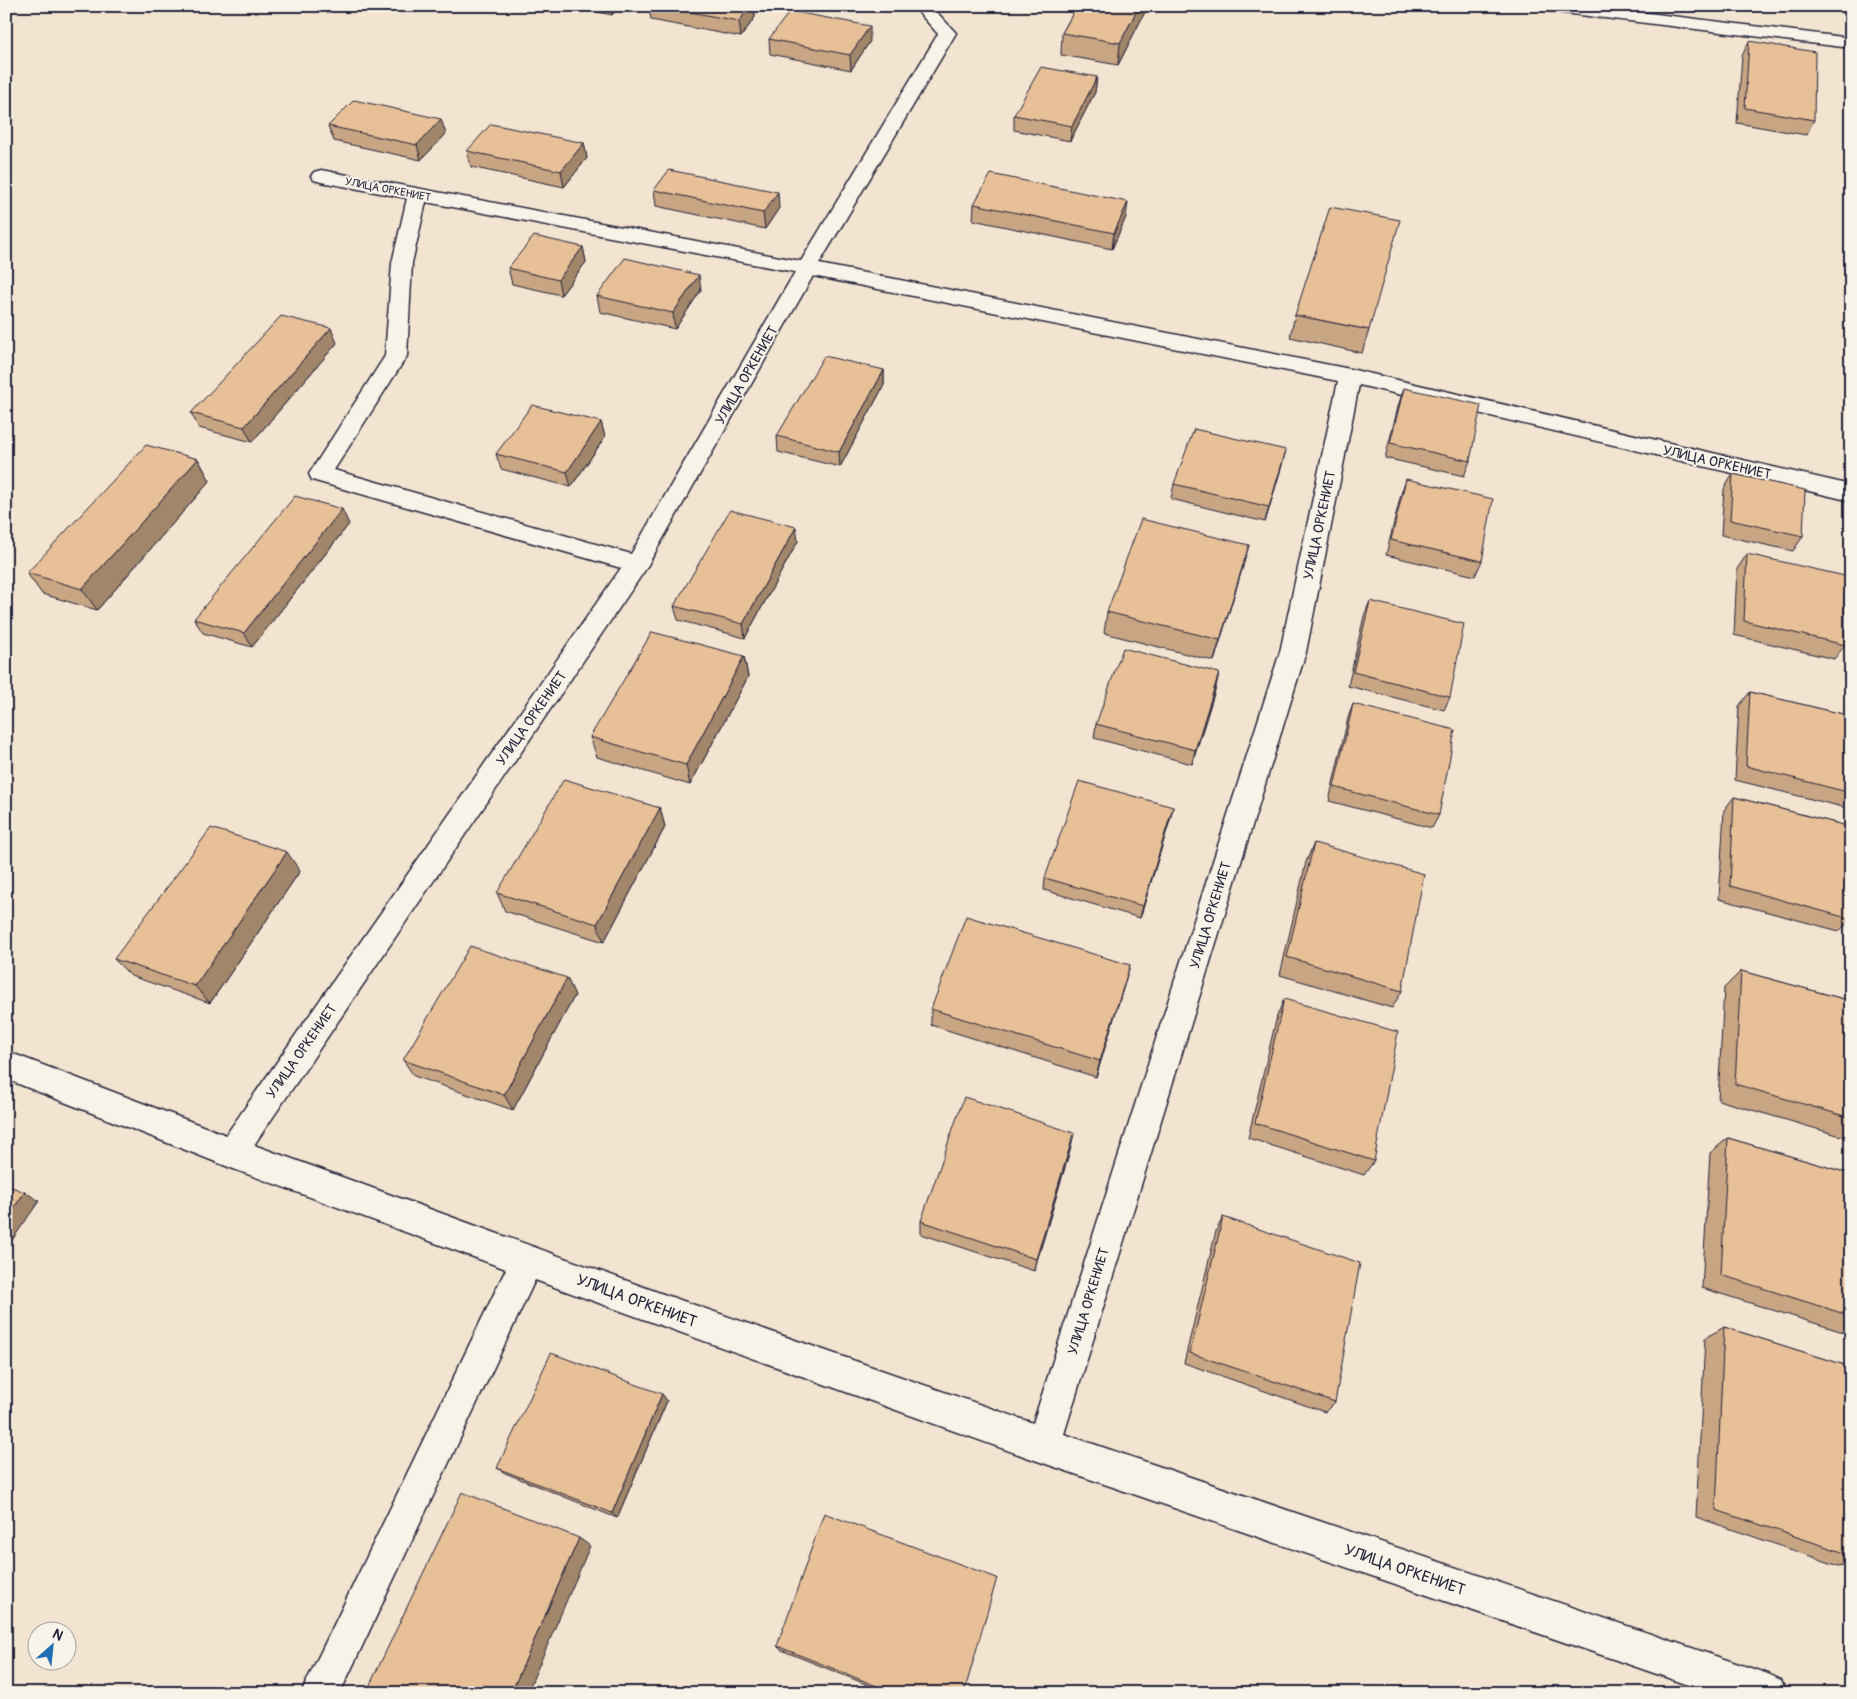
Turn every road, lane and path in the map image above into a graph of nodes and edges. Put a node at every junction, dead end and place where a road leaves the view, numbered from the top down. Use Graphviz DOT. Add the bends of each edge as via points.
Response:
graph roads {
  1 [pos="921,6"];
  2 [pos="1547,6"];
  3 [pos="1851,43"];
  4 [pos="322,176"];
  5 [pos="418,194"];
  6 [pos="807,268"];
  7 [pos="1350,376"];
  8 [pos="1851,493"];
  9 [pos="637,564"];
  10 [pos="6,1065"];
  11 [pos="231,1153"];
  12 [pos="527,1260"];
  13 [pos="1043,1446"];
  14 [pos="320,1693"];
  15 [pos="1768,1693"];
  1 -- 6 [label="street, УЛИЦА ОРКЕНИЕТ" via="947,33"];
  2 -- 3 [label="street"];
  4 -- 5 [label="street, УЛИЦА ОРКЕНИЕТ"];
  5 -- 6 [label="street, УЛИЦА ОРКЕНИЕТ"];
  5 -- 9 [label="street" via="402,263 396,356 320,474"];
  6 -- 7 [label="street, УЛИЦА ОРКЕНИЕТ"];
  6 -- 9 [label="street, УЛИЦА ОРКЕНИЕТ"];
  7 -- 8 [label="street, УЛИЦА ОРКЕНИЕТ"];
  7 -- 13 [label="street, УЛИЦА ОРКЕНИЕТ" via="1293,652"];
  9 -- 11 [label="street, УЛИЦА ОРКЕНИЕТ"];
  10 -- 11 [label="street, УЛИЦА ОРКЕНИЕТ"];
  11 -- 12 [label="street, УЛИЦА ОРКЕНИЕТ"];
  12 -- 13 [label="street, УЛИЦА ОРКЕНИЕТ"];
  12 -- 14 [label="street"];
  13 -- 15 [label="street, УЛИЦА ОРКЕНИЕТ"];
}
